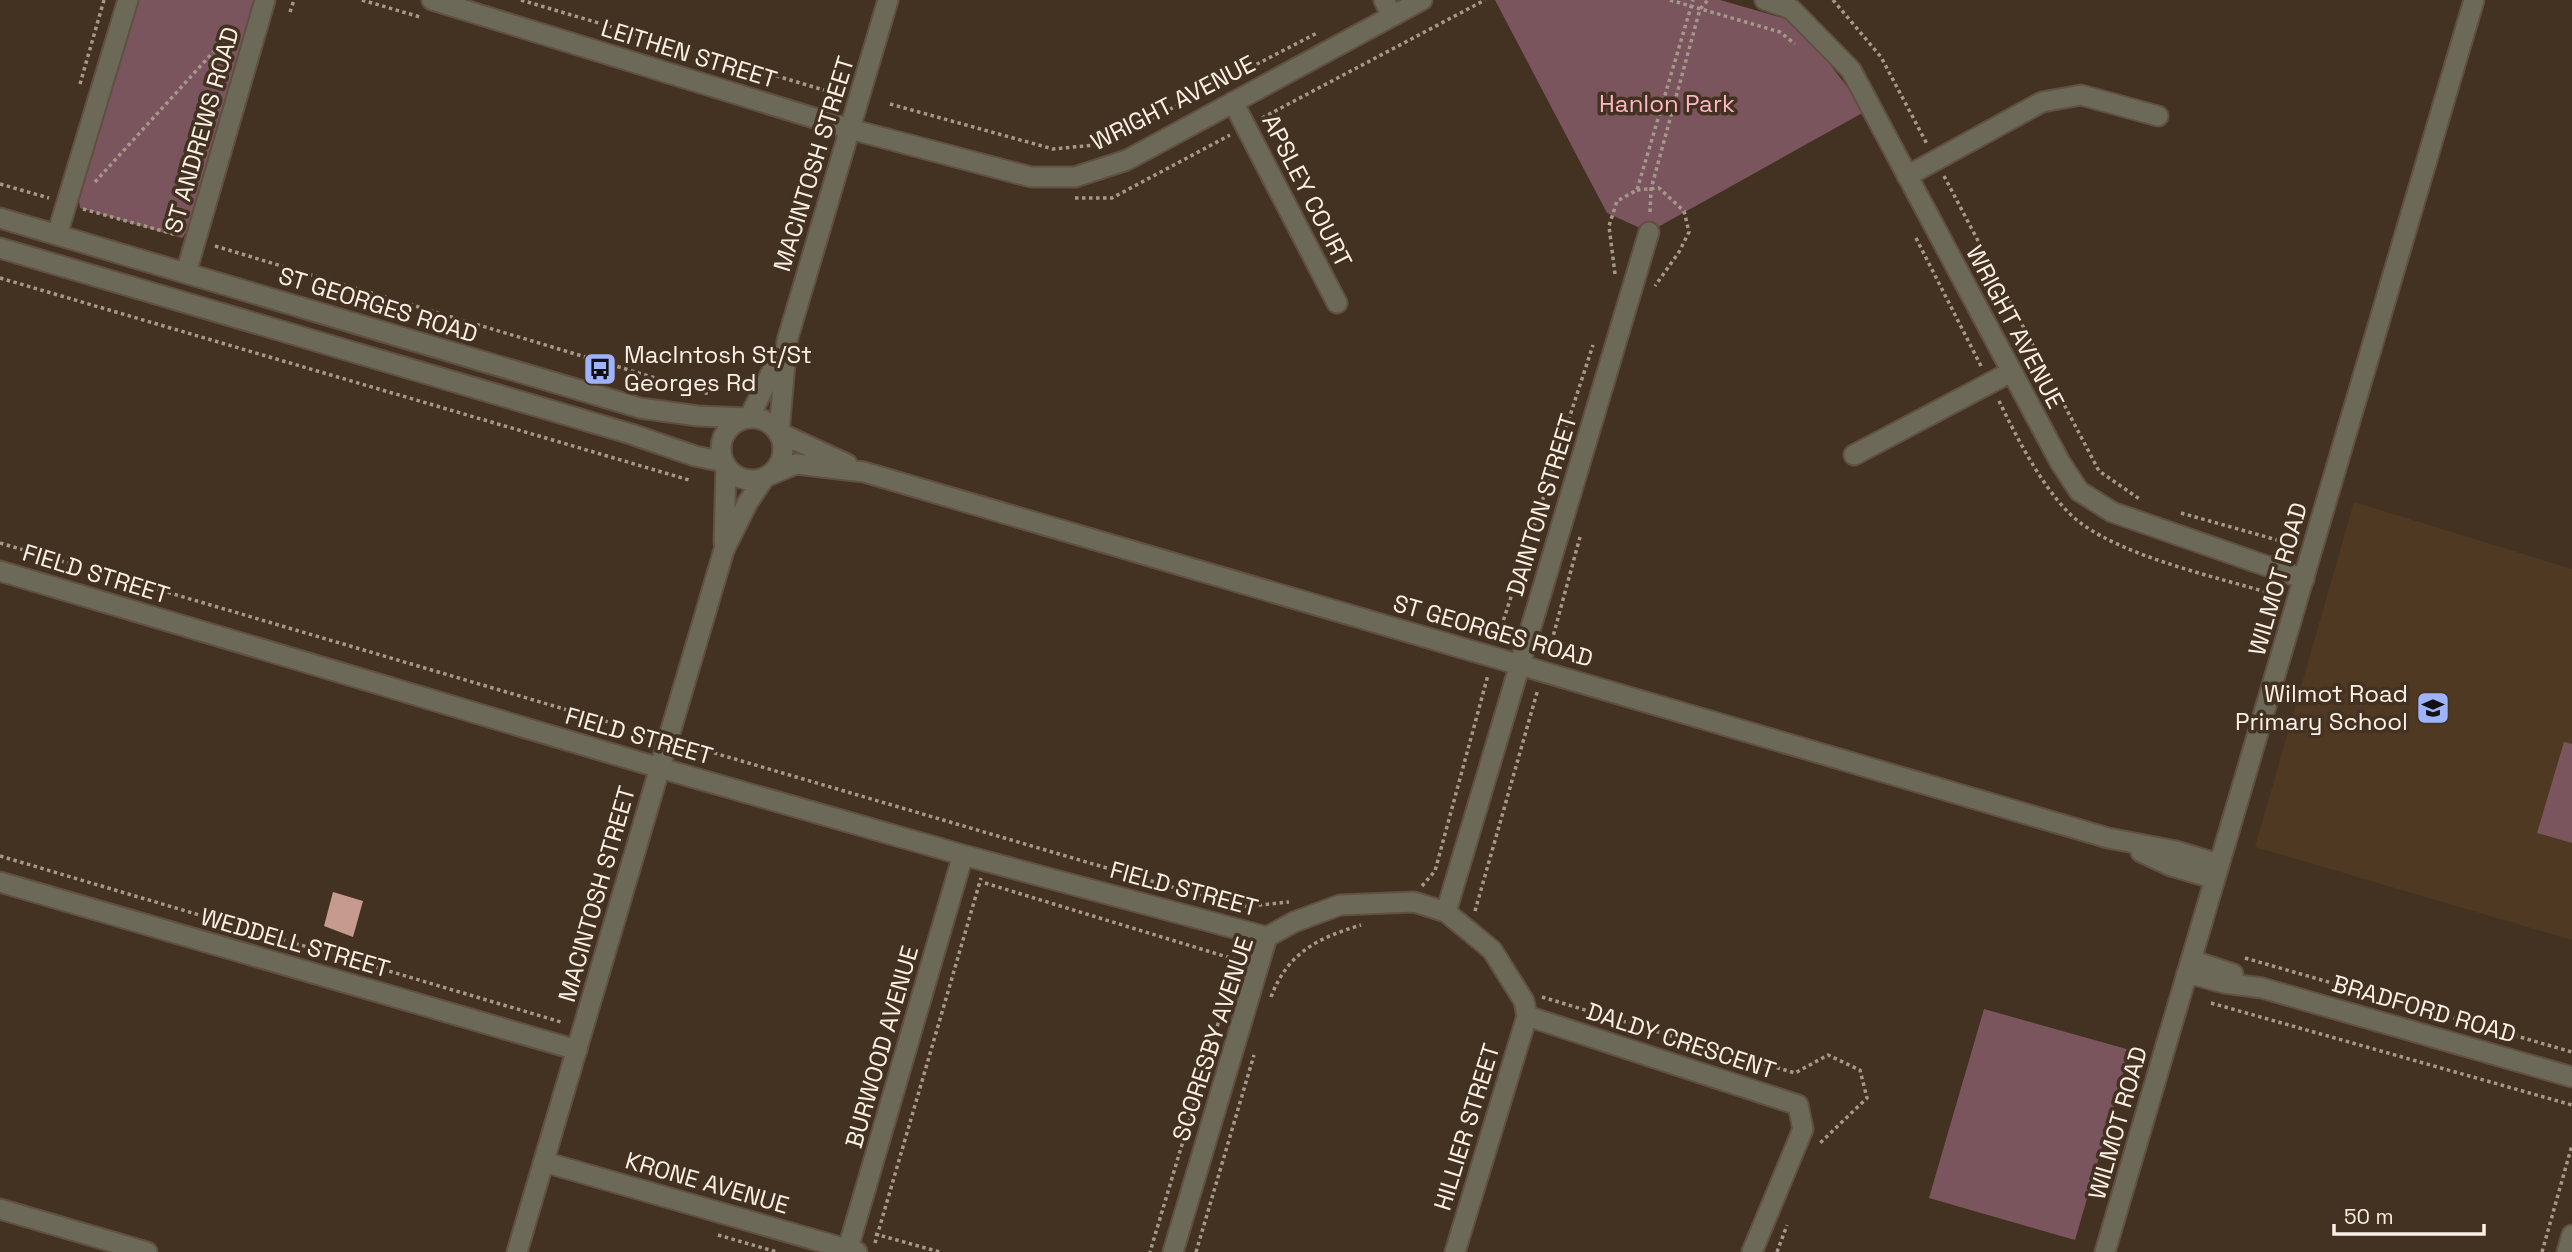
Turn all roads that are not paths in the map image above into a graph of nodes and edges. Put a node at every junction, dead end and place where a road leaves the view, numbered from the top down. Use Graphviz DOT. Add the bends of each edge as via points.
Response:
graph roads {
  1 [pos="128,0"];
  2 [pos="265,0"];
  3 [pos="432,0"];
  4 [pos="888,0"];
  5 [pos="1422,0"];
  6 [pos="1765,0"];
  7 [pos="2474,0"];
  8 [pos="1388,8"];
  9 [pos="1233,102"];
  10 [pos="2158,116"];
  11 [pos="850,129"];
  12 [pos="1907,176"];
  13 [pos="0,218"];
  14 [pos="32,228"];
  15 [pos="1649,232"];
  16 [pos="57,235"];
  17 [pos="0,248"];
  18 [pos="24,255"];
  19 [pos="186,273"];
  20 [pos="178,301"];
  21 [pos="1337,303"];
  22 [pos="787,341"];
  23 [pos="488,363"];
  24 [pos="2011,372"];
  25 [pos="480,390"];
  26 [pos="748,418"];
  27 [pos="779,433"];
  28 [pos="1854,455"];
  29 [pos="725,464"];
  30 [pos="864,472"];
  31 [pos="768,476"];
  32 [pos="724,550"];
  33 [pos="0,570"];
  34 [pos="2304,579"];
  35 [pos="1520,664"];
  36 [pos="660,768"];
  37 [pos="963,855"];
  38 [pos="2217,872"];
  39 [pos="0,882"];
  40 [pos="1448,906"];
  41 [pos="1267,937"];
  42 [pos="2189,966"];
  43 [pos="1527,1016"];
  44 [pos="577,1051"];
  45 [pos="2572,1077"];
  46 [pos="544,1162"];
  47 [pos="0,1209"];
  48 [pos="2572,1236"];
  49 [pos="851,1251"];
  50 [pos="147,1252"];
  51 [pos="517,1252"];
  52 [pos="1173,1252"];
  53 [pos="1455,1252"];
  54 [pos="1752,1252"];
  55 [pos="2105,1252"];
  56 [pos="2567,1252"];
  1 -- 16 [label="street"];
  2 -- 19 [label="street, ST ANDREWS ROAD"];
  3 -- 11 [label="street, LEITHEN STREET"];
  4 -- 11 [label="street, MACINTOSH STREET"];
  5 -- 8 [label="street, WRIGHT AVENUE"];
  6 -- 12 [label="street, WRIGHT AVENUE" via="1791,9 1851,69"];
  7 -- 34 [label="street, WILMOT ROAD"];
  8 -- 9 [label="street, WRIGHT AVENUE"];
  9 -- 11 [label="street, WRIGHT AVENUE" via="1127,159 1075,177 1031,177"];
  9 -- 21 [label="street, APSLEY COURT"];
  10 -- 12 [label="street" via="2081,95 2042,102"];
  11 -- 22 [label="street, MACINTOSH STREET"];
  12 -- 24 [label="street, WRIGHT AVENUE"];
  13 -- 14 [label="street, ST GEORGES ROAD"];
  14 -- 16 [label="street, ST GEORGES ROAD"];
  14 -- 18 [label="street"];
  15 -- 35 [label="street, DAINTON STREET"];
  16 -- 19 [label="street, ST GEORGES ROAD"];
  17 -- 18 [label="street"];
  18 -- 20 [label="street"];
  19 -- 20 [label="street, ST ANDREWS ROAD"];
  19 -- 23 [label="street, ST GEORGES ROAD"];
  20 -- 25 [label="street"];
  22 -- 26 [label="street, MACINTOSH STREET"];
  22 -- 27 [label="street, MACINTOSH STREET"];
  23 -- 25 [label="street"];
  23 -- 26 [label="street, ST GEORGES ROAD" via="639,408"];
  24 -- 28 [label="street"];
  24 -- 34 [label="street, WRIGHT AVENUE" via="2080,491 2112,512"];
  25 -- 29 [label="street"];
  26 -- 27 [label="street" via="766,420"];
  26 -- 29 [label="street" via="724,434"];
  27 -- 30 [label="street, ST GEORGES ROAD"];
  27 -- 31 [label="street" via="782,460"];
  29 -- 31 [label="street" via="748,480"];
  29 -- 32 [label="street, MACINTOSH STREET"];
  30 -- 31 [label="street, ST GEORGES ROAD" via="796,464"];
  30 -- 35 [label="street, ST GEORGES ROAD"];
  31 -- 32 [label="street, MACINTOSH STREET" via="748,502"];
  32 -- 36 [label="street, MACINTOSH STREET"];
  33 -- 36 [label="street, FIELD STREET"];
  34 -- 38 [label="street, WILMOT ROAD"];
  35 -- 38 [label="street, ST GEORGES ROAD" via="2108,838 2171,866"];
  35 -- 40 [label="street, DAINTON STREET"];
  36 -- 37 [label="street, FIELD STREET"];
  36 -- 44 [label="street, MACINTOSH STREET"];
  37 -- 41 [label="street, FIELD STREET"];
  37 -- 49 [label="street, BURWOOD AVENUE"];
  38 -- 42 [label="street, WILMOT ROAD"];
  39 -- 44 [label="street, WEDDELL STREET"];
  40 -- 41 [label="street, SCORESBY AVENUE" via="1414,902 1340,905"];
  40 -- 43 [label="street" via="1492,950 1524,1000"];
  41 -- 52 [label="street, SCORESBY AVENUE"];
  42 -- 45 [label="street, BRADFORD ROAD" via="2228,971 2262,988"];
  42 -- 55 [label="street, WILMOT ROAD"];
  43 -- 53 [label="street, HILLIER STREET"];
  43 -- 54 [label="street, DALDY CRESCENT" via="1798,1105 1802,1129"];
  44 -- 46 [label="street, MACINTOSH STREET"];
  46 -- 49 [label="street, KRONE AVENUE"];
  46 -- 51 [label="street, MACINTOSH STREET"];
  47 -- 50 [label="street"];
  48 -- 56 [label="street"];
}
